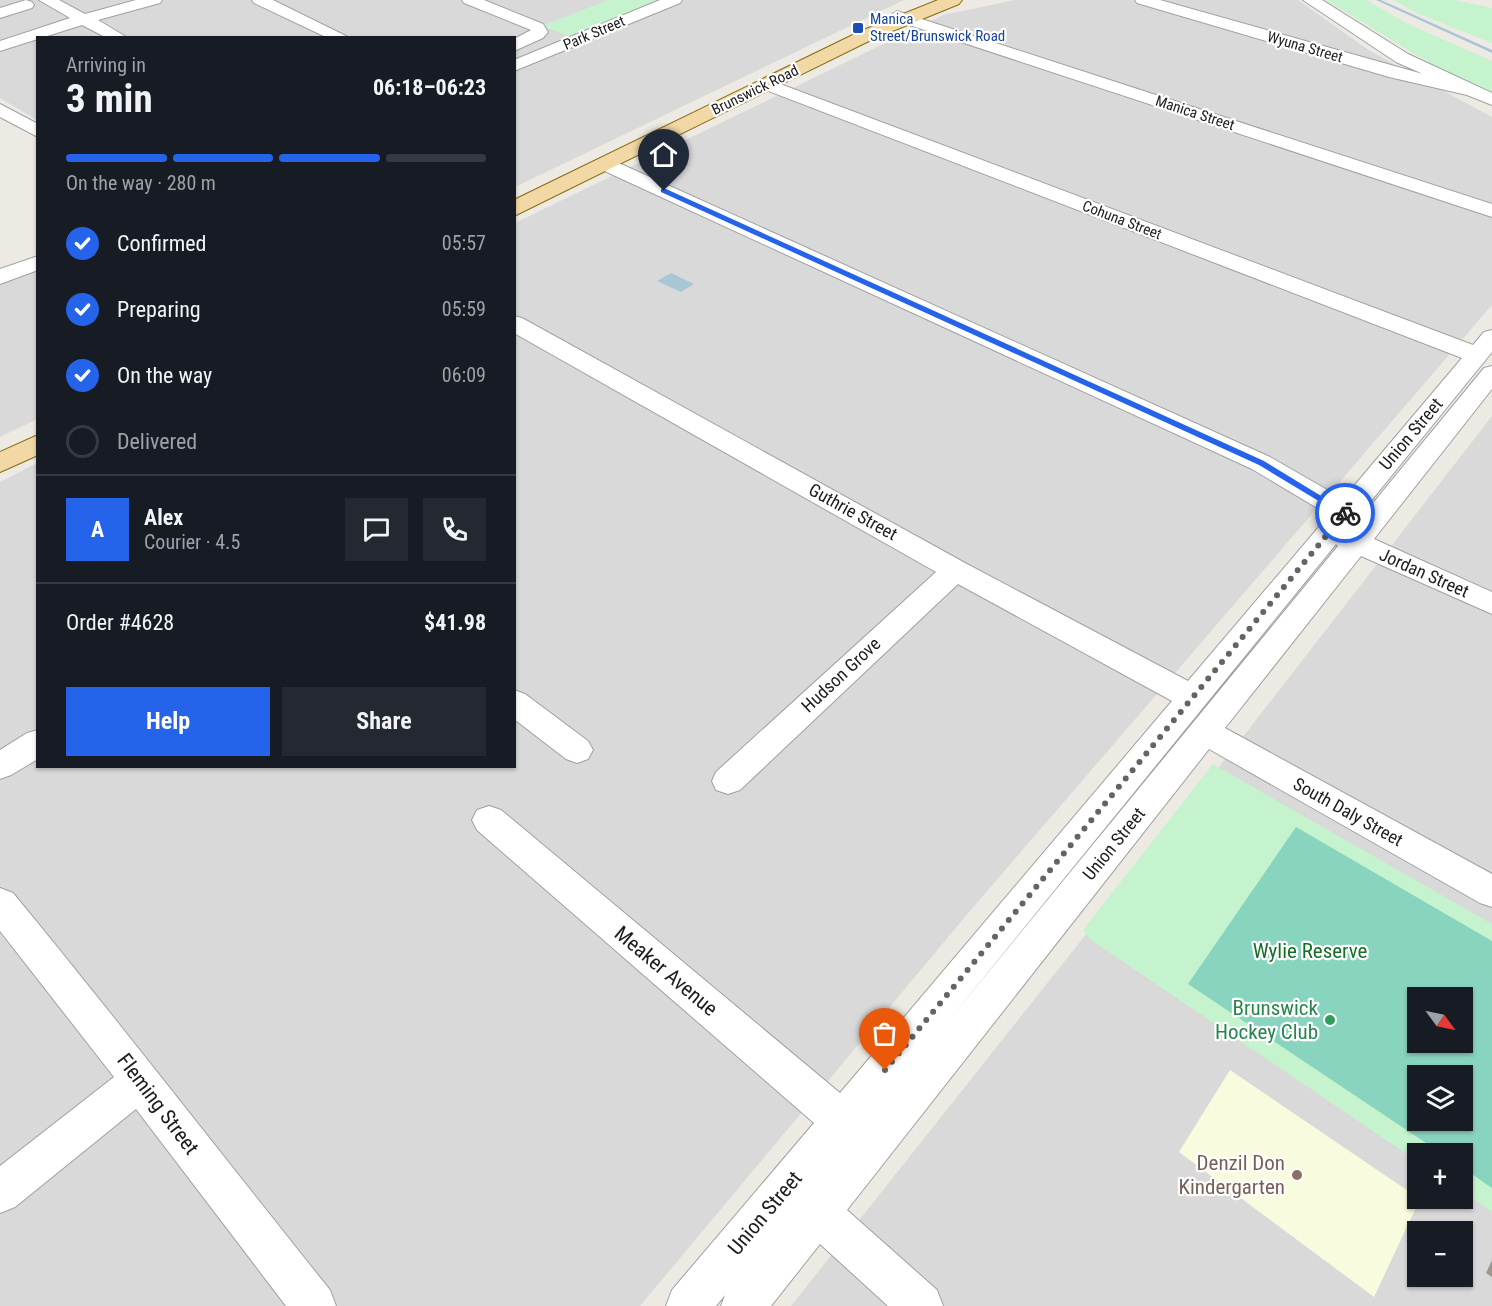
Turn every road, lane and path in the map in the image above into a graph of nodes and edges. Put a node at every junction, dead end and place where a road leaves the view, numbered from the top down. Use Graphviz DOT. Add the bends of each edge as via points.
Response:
graph roads {
  1 [pos="47,0"];
  2 [pos="154,0"];
  3 [pos="260,0"];
  4 [pos="470,0"];
  5 [pos="674,0"];
  6 [pos="926,0"];
  7 [pos="952,0"];
  8 [pos="1143,0"];
  9 [pos="1311,0"];
  10 [pos="26,5"];
  11 [pos="0,13"];
  12 [pos="903,18"];
  13 [pos="84,19"];
  14 [pos="116,36"];
  15 [pos="338,36"];
  16 [pos="516,45"];
  17 [pos="0,46"];
  18 [pos="516,65"];
  19 [pos="767,84"];
  20 [pos="1468,90"];
  21 [pos="1492,100"];
  22 [pos="0,109"];
  23 [pos="36,131"];
  24 [pos="605,164"];
  25 [pos="516,208"];
  26 [pos="1492,211"];
  27 [pos="36,263"];
  28 [pos="0,277"];
  29 [pos="516,324"];
  30 [pos="1486,372"];
  31 [pos="36,445"];
  32 [pos="0,463"];
  33 [pos="1348,521"];
  34 [pos="955,570"];
  35 [pos="1492,604"];
  36 [pos="1192,698"];
  37 [pos="516,704"];
  38 [pos="1204,731"];
  39 [pos="36,743"];
  40 [pos="577,750"];
  41 [pos="0,766"];
  42 [pos="728,781"];
  43 [pos="489,820"];
  44 [pos="1492,892"];
  45 [pos="0,904"];
  46 [pos="140,1081"];
  47 [pos="858,1133"];
  48 [pos="0,1192"];
  49 [pos="818,1212"];
  50 [pos="314,1306"];
  51 [pos="687,1306"];
  52 [pos="743,1306"];
  53 [pos="921,1306"];
  1 -- 13 [label="street"];
  2 -- 13 [label="street"];
  3 -- 15 [label="street"];
  4 -- 16 [label="street, Park Street" via="539,30 535,37"];
  5 -- 18 [label="street, Park Street"];
  6 -- 12 [label="main road, Brunswick Road"];
  7 -- 12 [label="main road, Brunswick Road"];
  8 -- 20 [label="street, Wyuna Street" via="1404,76"];
  9 -- 20 [label="street" via="1402,58"];
  10 -- 11 [label="street"];
  12 -- 19 [label="main road, Brunswick Road"];
  12 -- 26 [label="street, Manica Street"];
  13 -- 14 [label="street"];
  13 -- 17 [label="street"];
  19 -- 24 [label="main road, Brunswick Road"];
  19 -- 30 [label="street, Cohuna Street"];
  20 -- 21 [label="street"];
  22 -- 23 [label="street"];
  24 -- 25 [label="main road, Brunswick Road"];
  24 -- 33 [label="street, Jordan Street" via="1262,463"];
  27 -- 28 [label="street"];
  29 -- 34 [label="street, Guthrie Street"];
  30 -- 33 [label="street, Union Street"];
  30 -- 33 [label="street, Union Street"];
  31 -- 32 [label="main road"];
  33 -- 35 [label="street, Jordan Street"];
  33 -- 36 [label="street, Union Street"];
  33 -- 38 [label="street, Union Street"];
  34 -- 36 [label="street, Guthrie Street"];
  34 -- 42 [label="street, Hudson Grove"];
  36 -- 47 [label="street, Union Street"];
  37 -- 40 [label="street"];
  38 -- 44 [label="street, South Daly Street"];
  38 -- 47 [label="street, Union Street"];
  39 -- 41 [label="street"];
  43 -- 47 [label="street, Meaker Avenue"];
  45 -- 46 [label="street, Fleming Street"];
  46 -- 48 [label="street"];
  46 -- 50 [label="street, Fleming Street"];
  47 -- 49 [label="street, Union Street"];
  47 -- 51 [label="street, Union Street"];
  49 -- 52 [label="street, Union Street"];
  49 -- 53 [label="street"];
}
